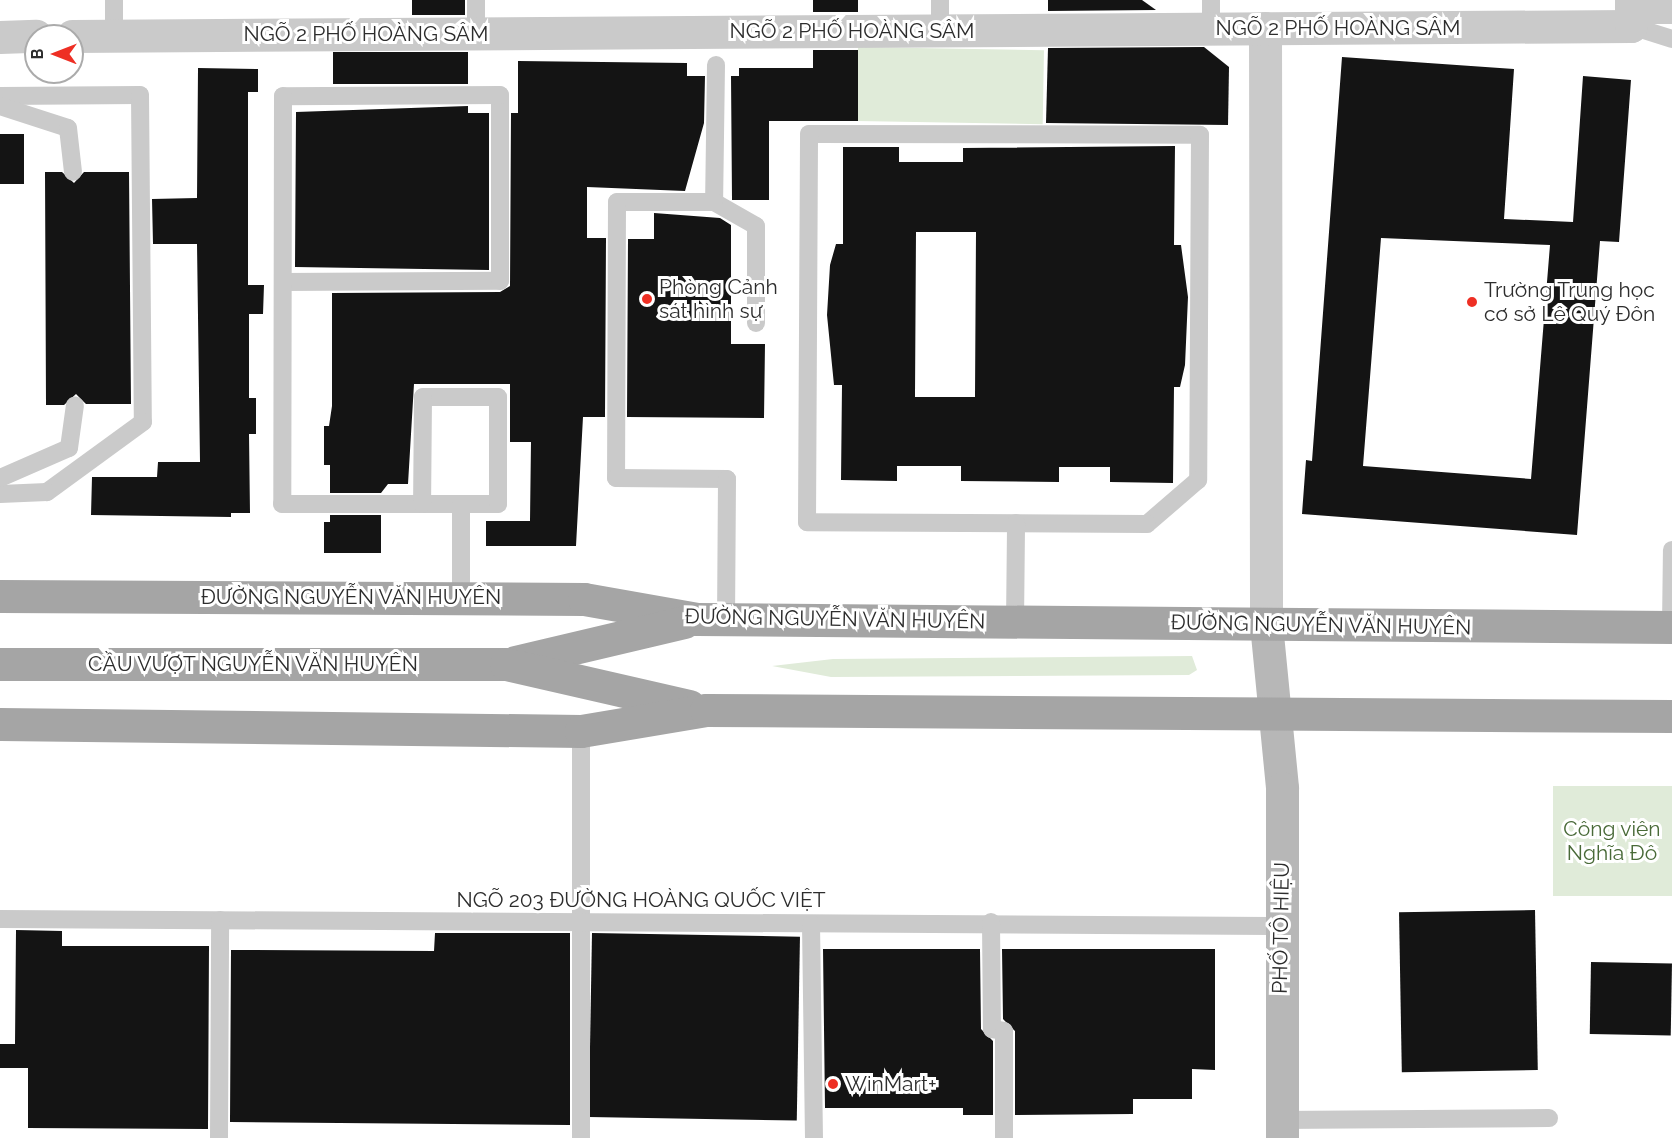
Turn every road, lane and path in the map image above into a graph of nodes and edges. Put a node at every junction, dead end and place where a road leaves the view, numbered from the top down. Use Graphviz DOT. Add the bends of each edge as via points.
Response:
graph roads {
  1 [pos="114,0"];
  2 [pos="476,0"];
  3 [pos="1672,7"];
  4 [pos="1631,11"];
  5 [pos="1211,14"];
  6 [pos="940,15"];
  7 [pos="1265,28"];
  8 [pos="476,34"];
  9 [pos="24,36"];
  10 [pos="84,36"];
  11 [pos="114,36"];
  12 [pos="0,37"];
  13 [pos="1672,39"];
  14 [pos="716,65"];
  15 [pos="0,96"];
  16 [pos="0,106"];
  17 [pos="72,172"];
  18 [pos="714,202"];
  19 [pos="284,282"];
  20 [pos="756,323"];
  21 [pos="75,405"];
  22 [pos="0,478"];
  23 [pos="0,494"];
  24 [pos="422,504"];
  25 [pos="461,504"];
  26 [pos="1016,523"];
  27 [pos="1672,550"];
  28 [pos="0,596"];
  29 [pos="461,597"];
  30 [pos="712,620"];
  31 [pos="1015,623"];
  32 [pos="1266,624"];
  33 [pos="1671,627"];
  34 [pos="0,664"];
  35 [pos="506,664"];
  36 [pos="706,710"];
  37 [pos="1672,716"];
  38 [pos="1275,717"];
  39 [pos="0,724"];
  40 [pos="581,731"];
  41 [pos="0,919"];
  42 [pos="220,920"];
  43 [pos="582,922"];
  44 [pos="991,922"];
  45 [pos="811,924"];
  46 [pos="1281,926"];
  47 [pos="1550,1118"];
  48 [pos="1280,1129"];
  49 [pos="219,1138"];
  50 [pos="581,1138"];
  51 [pos="814,1138"];
  52 [pos="1004,1138"];
  1 -- 11 [label="lane"];
  2 -- 8 [label="lane"];
  3 -- 4 [label="street, NGÕ 2 PHỐ HOÀNG SÂM"];
  4 -- 7 [label="street, NGÕ 2 PHỐ HOÀNG SÂM"];
  4 -- 13 [label="lane"];
  5 -- 6 [label="street, NGÕ 2 PHỐ HOÀNG SÂM"];
  5 -- 7 [label="street, NGÕ 2 PHỐ HOÀNG SÂM"];
  6 -- 8 [label="street, NGÕ 2 PHỐ HOÀNG SÂM"];
  7 -- 32 [label="street"];
  8 -- 11 [label="street, NGÕ 2 PHỐ HOÀNG SÂM"];
  9 -- 12 [label="street"];
  10 -- 11 [label="street, NGÕ 2 PHỐ HOÀNG SÂM"];
  14 -- 18 [label="lane"];
  15 -- 23 [label="lane" via="140,95 143,410 143,422 47,492"];
  16 -- 17 [label="lane" via="68,128"];
  18 -- 20 [label="lane" via="756,226"];
  18 -- 30 [label="lane" via="617,202 616,478 727,479"];
  19 -- 19 [label="lane" via="283,96 500,95 500,281"];
  19 -- 24 [label="lane" via="282,504"];
  21 -- 22 [label="lane" via="69,448"];
  24 -- 25 [label="lane"];
  24 -- 25 [label="lane" via="423,397 498,397 498,504"];
  25 -- 29 [label="lane"];
  26 -- 26 [label="lane" via="807,522 809,134 1200,135 1198,480 1147,524"];
  26 -- 31 [label="lane"];
  27 -- 33 [label="lane"];
  28 -- 29 [label="main road, ĐƯỜNG NGUYỄN VĂN HUYÊN"];
  29 -- 30 [label="main road, ĐƯỜNG NGUYỄN VĂN HUYÊN" via="584,599"];
  30 -- 31 [label="main road, ĐƯỜNG NGUYỄN VĂN HUYÊN"];
  30 -- 35 [label="main road, CẦU VƯỢT NGUYỄN VĂN HUYÊN"];
  31 -- 32 [label="main road, ĐƯỜNG NGUYỄN VĂN HUYÊN"];
  32 -- 33 [label="main road, ĐƯỜNG NGUYỄN VĂN HUYÊN"];
  32 -- 38 [label="street, PHỐ TÔ HIỆU"];
  34 -- 35 [label="main road, CẦU VƯỢT NGUYỄN VĂN HUYÊN"];
  35 -- 36 [label="main road, CẦU VƯỢT NGUYỄN VĂN HUYÊN"];
  36 -- 38 [label="main road"];
  36 -- 40 [label="main road"];
  37 -- 38 [label="main road"];
  38 -- 46 [label="street, PHỐ TÔ HIỆU" via="1282,788"];
  39 -- 40 [label="main road"];
  40 -- 43 [label="lane"];
  41 -- 42 [label="lane, NGÕ 203 ĐƯỜNG HOÀNG QUỐC VIỆT"];
  42 -- 43 [label="lane, NGÕ 203 ĐƯỜNG HOÀNG QUỐC VIỆT"];
  42 -- 49 [label="lane"];
  43 -- 45 [label="lane, NGÕ 203 ĐƯỜNG HOÀNG QUỐC VIỆT"];
  43 -- 50 [label="lane"];
  44 -- 45 [label="lane, NGÕ 203 ĐƯỜNG HOÀNG QUỐC VIỆT"];
  44 -- 46 [label="lane, NGÕ 203 ĐƯỜNG HOÀNG QUỐC VIỆT"];
  44 -- 52 [label="lane" via="992,1029 1004,1031"];
  45 -- 51 [label="lane"];
  46 -- 48 [label="street, PHỐ TÔ HIỆU"];
  47 -- 48 [label="lane"];
}
